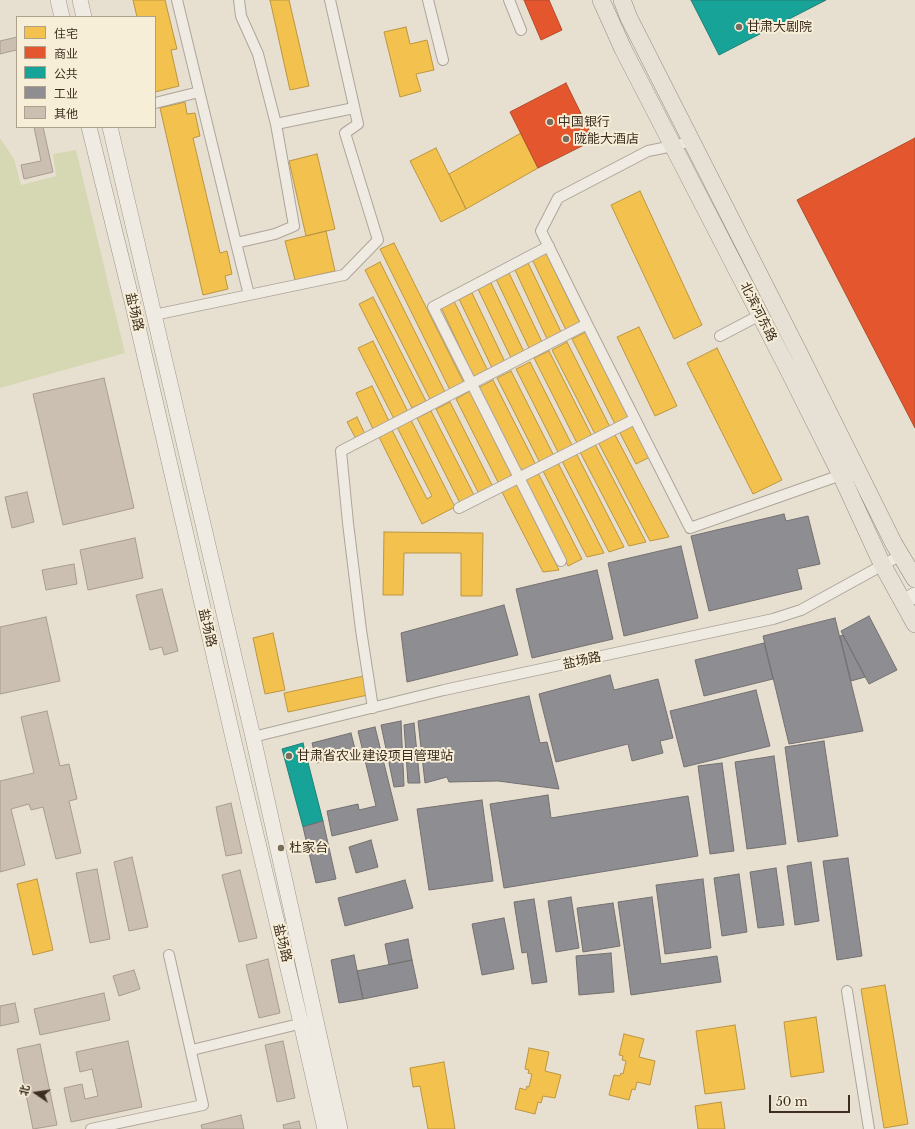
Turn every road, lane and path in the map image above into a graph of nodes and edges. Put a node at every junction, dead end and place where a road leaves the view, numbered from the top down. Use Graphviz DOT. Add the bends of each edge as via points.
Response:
graph roads {
  1 [pos="58,0"];
  2 [pos="80,0"];
  3 [pos="177,0"];
  4 [pos="239,0"];
  5 [pos="330,0"];
  6 [pos="428,0"];
  7 [pos="509,0"];
  8 [pos="601,0"];
  9 [pos="622,0"];
  10 [pos="62,16"];
  11 [pos="84,16"];
  12 [pos="521,30"];
  13 [pos="443,60"];
  14 [pos="200,92"];
  15 [pos="156,103"];
  16 [pos="354,108"];
  17 [pos="276,124"];
  18 [pos="89,128"];
  19 [pos="110,128"];
  20 [pos="692,141"];
  21 [pos="673,146"];
  22 [pos="236,243"];
  23 [pos="549,246"];
  24 [pos="249,295"];
  25 [pos="760,315"];
  26 [pos="154,316"];
  27 [pos="587,324"];
  28 [pos="720,336"];
  29 [pos="471,384"];
  30 [pos="635,419"];
  31 [pos="841,475"];
  32 [pos="519,478"];
  33 [pos="459,508"];
  34 [pos="901,555"];
  35 [pos="561,561"];
  36 [pos="882,564"];
  37 [pos="915,579"];
  38 [pos="905,596"];
  39 [pos="915,624"];
  40 [pos="373,708"];
  41 [pos="253,737"];
  42 [pos="169,955"];
  43 [pos="847,991"];
  44 [pos="308,1022"];
  45 [pos="192,1050"];
  46 [pos="91,1129"];
  47 [pos="325,1129"];
  48 [pos="340,1129"];
  49 [pos="869,1129"];
  1 -- 10 [label="main road"];
  2 -- 11 [label="main road"];
  3 -- 14 [label="street"];
  4 -- 17 [label="street" via="241,16 258,54"];
  5 -- 16 [label="street"];
  6 -- 13 [label="street"];
  7 -- 12 [label="street"];
  8 -- 21 [label="main road, 北滨河东路"];
  9 -- 20 [label="main road, 北滨河东路"];
  14 -- 15 [label="street"];
  14 -- 22 [label="street"];
  16 -- 17 [label="street"];
  16 -- 24 [label="street" via="358,124 346,133 378,240 344,275"];
  17 -- 22 [label="street" via="294,226 275,234"];
  18 -- 44 [label="main road, 盐场路" via="234,742"];
  19 -- 26 [label="main road, 盐场路"];
  20 -- 21 [label="street"];
  20 -- 34 [label="main road, 北滨河东路"];
  21 -- 23 [label="street" via="648,151 558,198 541,231"];
  21 -- 25 [label="main road, 北滨河东路"];
  22 -- 24 [label="street"];
  23 -- 27 [label="street"];
  23 -- 29 [label="street" via="433,307"];
  24 -- 26 [label="street"];
  25 -- 28 [label="street"];
  25 -- 31 [label="main road, 北滨河东路"];
  26 -- 41 [label="main road, 盐场路"];
  27 -- 29 [label="street"];
  27 -- 30 [label="street"];
  29 -- 32 [label="street"];
  29 -- 40 [label="street" via="341,451 361,630"];
  30 -- 31 [label="street" via="690,528"];
  30 -- 32 [label="street"];
  31 -- 36 [label="main road, 北滨河东路"];
  32 -- 33 [label="street"];
  32 -- 35 [label="street"];
  34 -- 36 [label="street, 盐场路"];
  34 -- 37 [label="main road, 北滨河东路"];
  36 -- 38 [label="main road, 北滨河东路"];
  36 -- 40 [label="street, 盐场路" via="801,610 773,619 444,690"];
  37 -- 38 [label="main road"];
  38 -- 39 [label="main road, 北滨河东路"];
  40 -- 41 [label="street, 盐场路"];
  41 -- 44 [label="main road, 盐场路"];
  42 -- 45 [label="street"];
  43 -- 49 [label="street"];
  44 -- 45 [label="street"];
  44 -- 47 [label="main road, 盐场路"];
  44 -- 48 [label="main road, 盐场路"];
  45 -- 46 [label="street" via="203,1105"];
}
